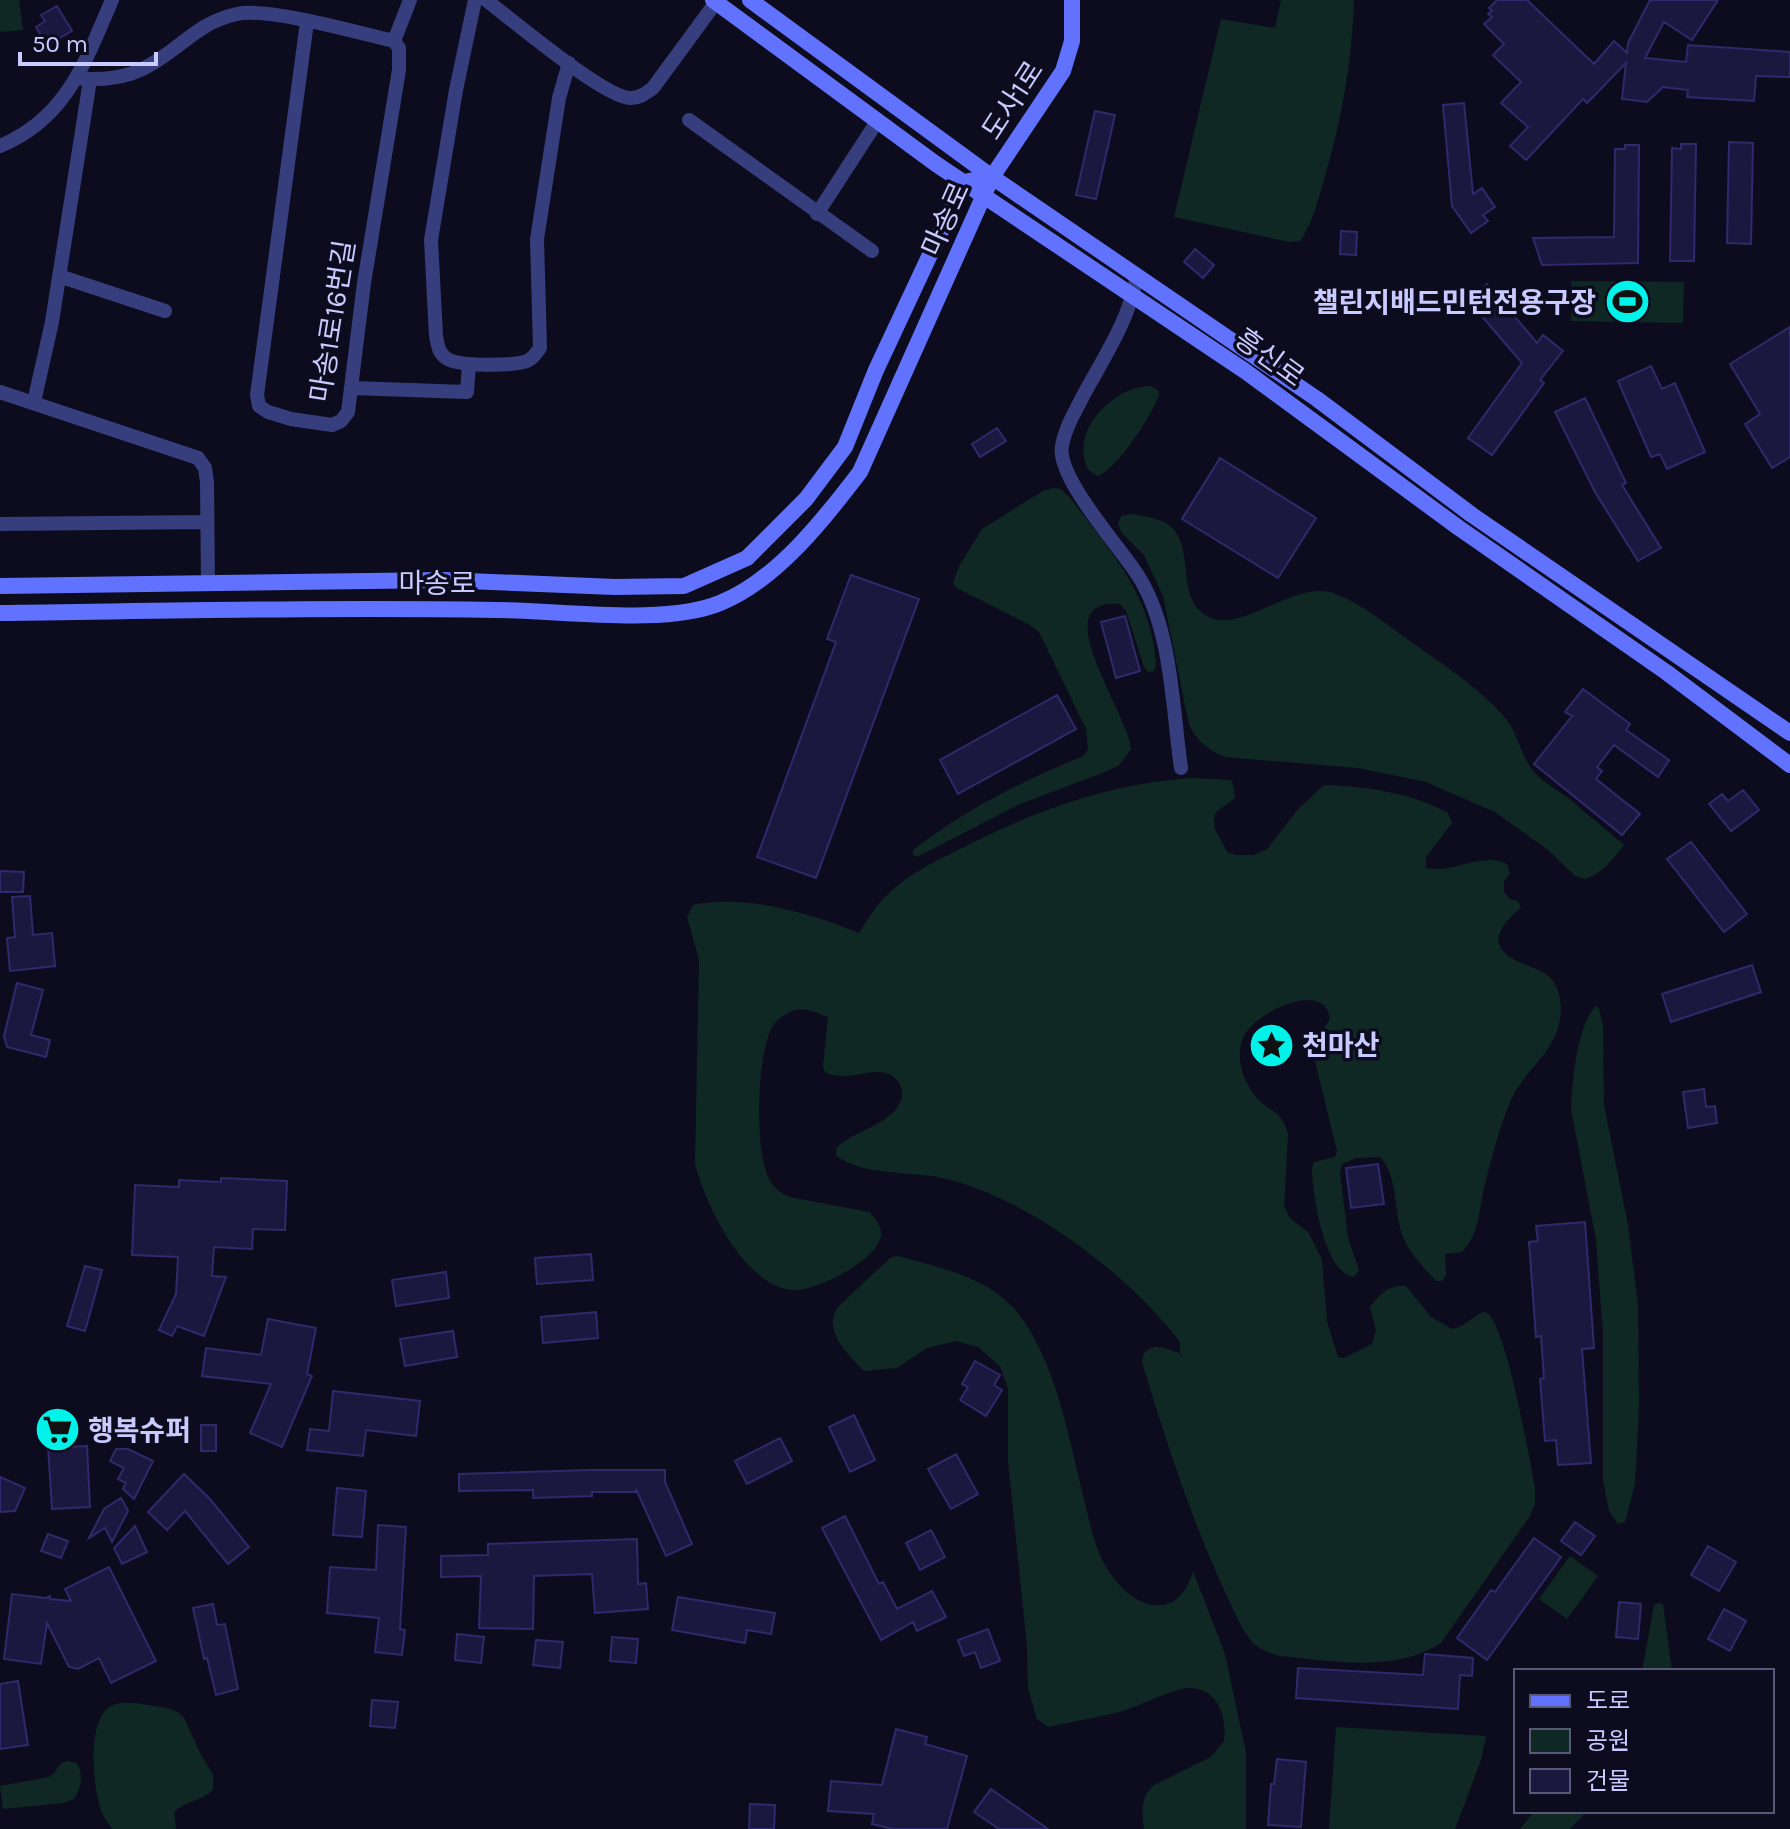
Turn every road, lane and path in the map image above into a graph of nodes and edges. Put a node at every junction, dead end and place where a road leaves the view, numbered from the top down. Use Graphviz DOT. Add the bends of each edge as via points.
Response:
graph roads {
  1 [pos="112,0"];
  2 [pos="410,0"];
  3 [pos="475,0"];
  4 [pos="486,0"];
  5 [pos="750,0"];
  6 [pos="1072,0"];
  7 [pos="715,1"];
  8 [pos="307,22"];
  9 [pos="394,41"];
  10 [pos="569,63"];
  11 [pos="84,79"];
  12 [pos="689,120"];
  13 [pos="878,120"];
  14 [pos="0,146"];
  15 [pos="992,177"];
  16 [pos="964,182"];
  17 [pos="984,196"];
  18 [pos="817,214"];
  19 [pos="872,251"];
  20 [pos="1137,275"];
  21 [pos="59,276"];
  22 [pos="1134,295"];
  23 [pos="165,311"];
  24 [pos="469,364"];
  25 [pos="352,388"];
  26 [pos="0,392"];
  27 [pos="34,402"];
  28 [pos="207,522"];
  29 [pos="0,524"];
  30 [pos="208,583"];
  31 [pos="0,586"];
  32 [pos="0,613"];
  33 [pos="1790,733"];
  34 [pos="1790,765"];
  35 [pos="1181,768"];
  1 -- 11 [label="street"];
  2 -- 9 [label="street"];
  3 -- 24 [label="street" via="431,240 438,350 448,360"];
  4 -- 10 [label="street"];
  5 -- 15 [label="street, 흥신로"];
  6 -- 15 [label="street, 도사1로" via="1072,41 1063,71"];
  7 -- 10 [label="street" via="653,88 641,96 615,94"];
  7 -- 13 [label="street, 흥신로"];
  8 -- 9 [label="street"];
  8 -- 11 [label="street" via="264,12 232,15 205,25 149,66 124,76"];
  8 -- 25 [label="street, 마송1로16번길" via="257,395 259,406 268,412 332,425 348,412"];
  9 -- 25 [label="street, 마송1로16번길" via="399,70"];
  10 -- 24 [label="street" via="537,239 540,348 523,362"];
  11 -- 14 [label="street" via="46,120"];
  11 -- 21 [label="street"];
  12 -- 18 [label="street"];
  13 -- 16 [label="street, 흥신로"];
  13 -- 18 [label="street"];
  15 -- 16 [label="street, 마송로"];
  15 -- 17 [label="street, 마송로"];
  15 -- 20 [label="street, 흥신로"];
  16 -- 17 [label="street, 흥신로"];
  16 -- 30 [label="street, 마송로" via="845,447 806,499 747,558 684,586 444,580"];
  17 -- 22 [label="street, 흥신로"];
  17 -- 32 [label="street, 마송로" via="860,472 830,512 764,578 720,604 666,615 312,608"];
  18 -- 19 [label="street"];
  20 -- 22 [label="street"];
  20 -- 33 [label="street, 흥신로" via="1317,399 1472,515"];
  21 -- 23 [label="street"];
  21 -- 27 [label="street"];
  22 -- 34 [label="street, 흥신로"];
  22 -- 35 [label="street" via="1061,449 1068,478 1152,600 1163,636"];
  24 -- 25 [label="street" via="467,392"];
  26 -- 27 [label="street"];
  27 -- 28 [label="street" via="198,458 207,482"];
  28 -- 29 [label="street"];
  28 -- 30 [label="street"];
  30 -- 31 [label="street, 마송로"];
}
